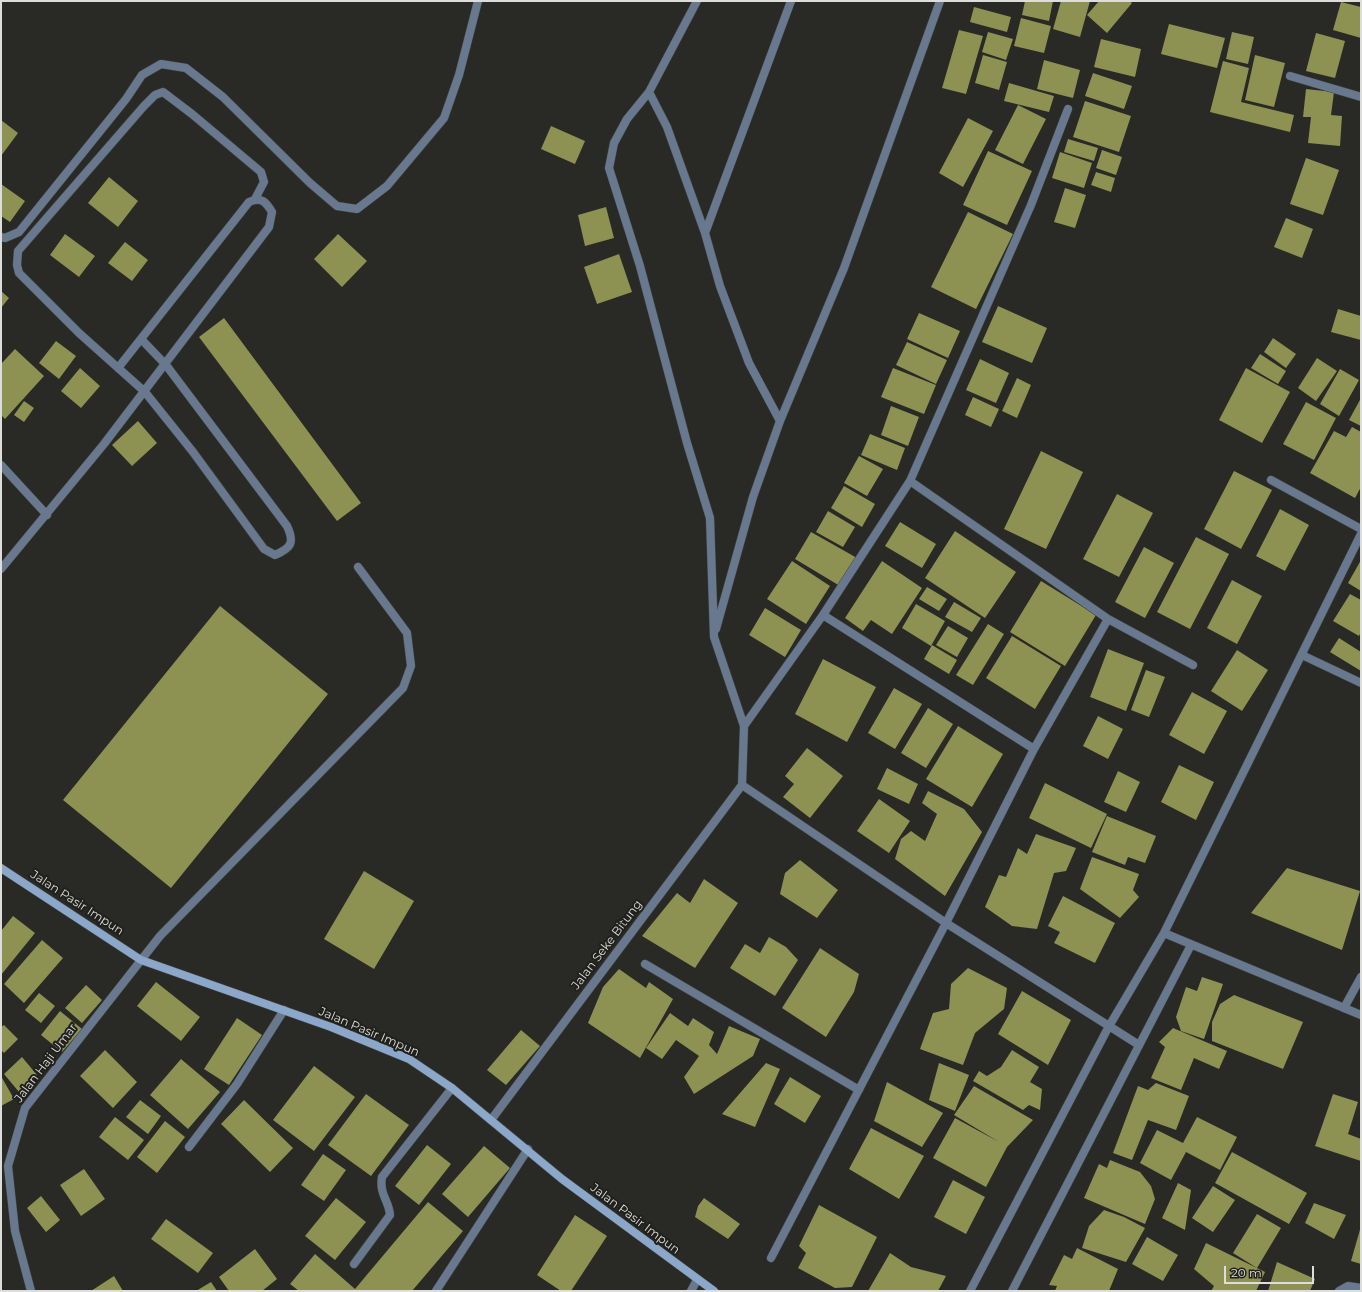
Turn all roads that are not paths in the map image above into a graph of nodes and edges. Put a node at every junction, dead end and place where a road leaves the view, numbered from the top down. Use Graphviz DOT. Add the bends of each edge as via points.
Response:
graph roads {
  1 [pos="478,1"];
  2 [pos="697,1"];
  3 [pos="791,1"];
  4 [pos="940,1"];
  5 [pos="1290,76"];
  6 [pos="649,92"];
  7 [pos="1361,97"];
  8 [pos="1068,109"];
  9 [pos="255,199"];
  10 [pos="706,232"];
  11 [pos="1,237"];
  12 [pos="142,340"];
  13 [pos="166,365"];
  14 [pos="118,368"];
  15 [pos="144,392"];
  16 [pos="780,421"];
  17 [pos="1,465"];
  18 [pos="1270,480"];
  19 [pos="910,481"];
  20 [pos="47,515"];
  21 [pos="1361,529"];
  22 [pos="1361,534"];
  23 [pos="358,567"];
  24 [pos="1,569"];
  25 [pos="823,615"];
  26 [pos="1108,619"];
  27 [pos="714,637"];
  28 [pos="1302,655"];
  29 [pos="1193,665"];
  30 [pos="1361,683"];
  31 [pos="744,726"];
  32 [pos="1034,749"];
  33 [pos="742,785"];
  34 [pos="1,868"];
  35 [pos="946,922"];
  36 [pos="1164,933"];
  37 [pos="1191,945"];
  38 [pos="141,960"];
  39 [pos="645,964"];
  40 [pos="1361,978"];
  41 [pos="1344,1008"];
  42 [pos="284,1010"];
  43 [pos="1361,1015"];
  44 [pos="1108,1028"];
  45 [pos="1139,1045"];
  46 [pos="452,1088"];
  47 [pos="859,1090"];
  48 [pos="491,1120"];
  49 [pos="189,1147"];
  50 [pos="528,1149"];
  51 [pos="771,1258"];
  52 [pos="354,1264"];
  53 [pos="697,1280"];
  54 [pos="1361,1288"];
  55 [pos="31,1291"];
  56 [pos="436,1291"];
  57 [pos="691,1291"];
  58 [pos="714,1291"];
  59 [pos="970,1291"];
  60 [pos="1012,1291"];
  61 [pos="1339,1291"];
  1 -- 11 [label="street" via="459,75 444,118 387,186 357,209 337,206 310,183 223,97 186,68 161,64 142,75 126,99 20,232"];
  2 -- 6 [label="street"];
  3 -- 10 [label="street"];
  4 -- 16 [label="street" via="844,268"];
  5 -- 7 [label="street"];
  6 -- 10 [label="street" via="667,127"];
  6 -- 27 [label="street" via="627,119 614,143 609,168 640,266 687,443 710,518"];
  8 -- 19 [label="street" via="1031,205"];
  9 -- 12 [label="street" via="249,202"];
  9 -- 13 [label="street" via="262,200 272,212 269,227"];
  9 -- 14 [label="street" via="264,182 261,172 163,92 155,95 144,106 18,251 17,265 20,272 79,333"];
  10 -- 16 [label="street" via="720,286 749,363"];
  12 -- 13 [label="street"];
  12 -- 14 [label="street"];
  13 -- 15 [label="street"];
  13 -- 15 [label="street" via="287,526 291,544 285,551 275,555 264,549 193,452"];
  14 -- 15 [label="street"];
  15 -- 20 [label="street"];
  16 -- 27 [label="street" via="754,496"];
  17 -- 20 [label="street"];
  18 -- 21 [label="street"];
  19 -- 25 [label="street"];
  19 -- 26 [label="street"];
  20 -- 24 [label="street"];
  22 -- 28 [label="street"];
  23 -- 38 [label="street, Jalan Haji Umar" via="407,633 411,666 403,688 160,936"];
  25 -- 31 [label="street"];
  25 -- 32 [label="street"];
  26 -- 29 [label="street"];
  26 -- 32 [label="street"];
  27 -- 31 [label="street"];
  28 -- 30 [label="street"];
  28 -- 36 [label="street"];
  31 -- 33 [label="street"];
  32 -- 35 [label="street"];
  33 -- 35 [label="street"];
  33 -- 48 [label="street, Jalan Seke Bitung"];
  34 -- 38 [label="street, Jalan Pasir Impun"];
  35 -- 44 [label="street"];
  35 -- 47 [label="street"];
  36 -- 37 [label="street"];
  36 -- 44 [label="street"];
  37 -- 41 [label="street"];
  37 -- 45 [label="street"];
  38 -- 42 [label="street, Jalan Pasir Impun"];
  38 -- 55 [label="street, Jalan Haji Umar" via="25,1108 8,1166 15,1231"];
  39 -- 47 [label="street"];
  40 -- 41 [label="street"];
  41 -- 43 [label="street"];
  42 -- 46 [label="street, Jalan Pasir Impun" via="409,1059"];
  42 -- 49 [label="street" via="238,1084"];
  44 -- 45 [label="street"];
  44 -- 59 [label="street"];
  45 -- 60 [label="street"];
  46 -- 48 [label="street, Jalan Pasir Impun"];
  46 -- 52 [label="street" via="382,1177 380,1188 390,1215"];
  47 -- 51 [label="street"];
  48 -- 50 [label="street, Jalan Pasir Impun"];
  50 -- 53 [label="street, Jalan Pasir Impun" via="562,1179"];
  50 -- 56 [label="street"];
  53 -- 57 [label="street"];
  53 -- 58 [label="street, Jalan Pasir Impun"];
  54 -- 61 [label="street" via="1348,1286"];
}
